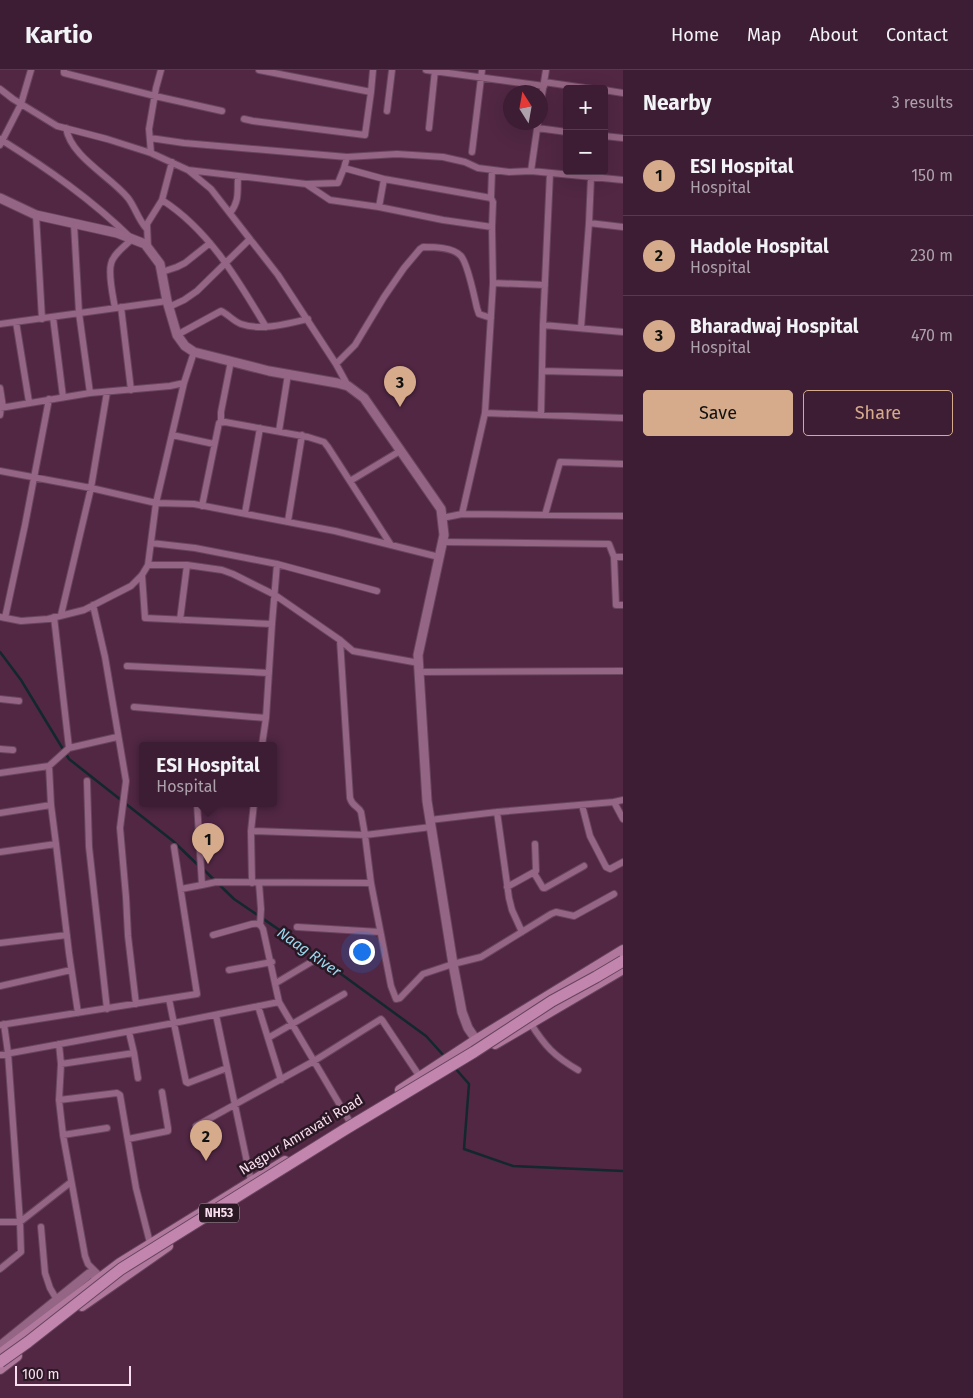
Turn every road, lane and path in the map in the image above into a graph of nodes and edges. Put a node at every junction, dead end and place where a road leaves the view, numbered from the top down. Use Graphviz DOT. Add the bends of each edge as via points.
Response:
graph roads {
  1 [pos="31,70"];
  2 [pos="64,70"];
  3 [pos="161,70"];
  4 [pos="259,70"];
  5 [pos="373,70"];
  6 [pos="392,70"];
  7 [pos="426,70"];
  8 [pos="546,70"];
  9 [pos="435,71"];
  10 [pos="481,74"];
  11 [pos="544,84"];
  12 [pos="563,86"];
  13 [pos="0,89"];
  14 [pos="608,91"];
  15 [pos="370,92"];
  16 [pos="623,93"];
  17 [pos="155,96"];
  18 [pos="21,104"];
  19 [pos="222,111"];
  20 [pos="387,111"];
  21 [pos="244,118"];
  22 [pos="548,127"];
  23 [pos="66,128"];
  24 [pos="429,128"];
  25 [pos="537,130"];
  26 [pos="563,131"];
  27 [pos="608,136"];
  28 [pos="150,138"];
  29 [pos="623,138"];
  30 [pos="1,141"];
  31 [pos="151,152"];
  32 [pos="472,152"];
  33 [pos="347,157"];
  34 [pos="172,162"];
  35 [pos="344,168"];
  36 [pos="188,170"];
  37 [pos="492,170"];
  38 [pos="531,170"];
  39 [pos="550,173"];
  40 [pos="238,176"];
  41 [pos="591,177"];
  42 [pos="384,179"];
  43 [pos="623,180"];
  44 [pos="306,184"];
  45 [pos="0,198"];
  46 [pos="491,198"];
  47 [pos="162,200"];
  48 [pos="379,207"];
  49 [pos="230,213"];
  50 [pos="36,216"];
  51 [pos="588,223"];
  52 [pos="74,224"];
  53 [pos="492,227"];
  54 [pos="623,227"];
  55 [pos="146,228"];
  56 [pos="132,239"];
  57 [pos="250,239"];
  58 [pos="210,243"];
  59 [pos="148,249"];
  60 [pos="226,263"];
  61 [pos="162,272"];
  62 [pos="493,283"];
  63 [pos="545,285"];
  64 [pos="168,304"];
  65 [pos="118,307"];
  66 [pos="79,313"];
  67 [pos="52,317"];
  68 [pos="491,318"];
  69 [pos="42,319"];
  70 [pos="308,319"];
  71 [pos="16,322"];
  72 [pos="0,324"];
  73 [pos="543,326"];
  74 [pos="266,327"];
  75 [pos="581,328"];
  76 [pos="623,332"];
  77 [pos="177,335"];
  78 [pos="194,352"];
  79 [pos="230,361"];
  80 [pos="336,364"];
  81 [pos="542,371"];
  82 [pos="623,373"];
  83 [pos="288,374"];
  84 [pos="184,383"];
  85 [pos="348,386"];
  86 [pos="0,388"];
  87 [pos="131,390"];
  88 [pos="107,392"];
  89 [pos="90,393"];
  90 [pos="63,397"];
  91 [pos="49,399"];
  92 [pos="29,402"];
  93 [pos="2,408"];
  94 [pos="485,413"];
  95 [pos="541,415"];
  96 [pos="0,416"];
  97 [pos="623,418"];
  98 [pos="221,422"];
  99 [pos="260,428"];
  100 [pos="279,431"];
  101 [pos="172,435"];
  102 [pos="302,435"];
  103 [pos="214,444"];
  104 [pos="400,451"];
  105 [pos="623,464"];
  106 [pos="0,471"];
  107 [pos="34,478"];
  108 [pos="350,481"];
  109 [pos="91,488"];
  110 [pos="156,503"];
  111 [pos="202,506"];
  112 [pos="245,513"];
  113 [pos="462,514"];
  114 [pos="544,515"];
  115 [pos="623,516"];
  116 [pos="442,518"];
  117 [pos="288,521"];
  118 [pos="442,542"];
  119 [pos="151,543"];
  120 [pos="391,545"];
  121 [pos="439,557"];
  122 [pos="614,557"];
  123 [pos="623,557"];
  124 [pos="277,564"];
  125 [pos="148,565"];
  126 [pos="187,565"];
  127 [pos="142,575"];
  128 [pos="377,591"];
  129 [pos="275,595"];
  130 [pos="94,605"];
  131 [pos="623,605"];
  132 [pos="61,615"];
  133 [pos="54,617"];
  134 [pos="3,618"];
  135 [pos="180,620"];
  136 [pos="272,624"];
  137 [pos="340,640"];
  138 [pos="127,666"];
  139 [pos="419,668"];
  140 [pos="623,671"];
  141 [pos="269,673"];
  142 [pos="0,699"];
  143 [pos="19,701"];
  144 [pos="134,707"];
  145 [pos="266,718"];
  146 [pos="117,737"];
  147 [pos="262,742"];
  148 [pos="0,749"];
  149 [pos="68,749"];
  150 [pos="13,750"];
  151 [pos="51,764"];
  152 [pos="0,773"];
  153 [pos="87,781"];
  154 [pos="623,800"];
  155 [pos="614,802"];
  156 [pos="51,805"];
  157 [pos="582,805"];
  158 [pos="197,807"];
  159 [pos="254,807"];
  160 [pos="497,812"];
  161 [pos="0,813"];
  162 [pos="623,819"];
  163 [pos="431,824"];
  164 [pos="251,831"];
  165 [pos="365,835"];
  166 [pos="56,844"];
  167 [pos="535,844"];
  168 [pos="174,847"];
  169 [pos="0,852"];
  170 [pos="623,862"];
  171 [pos="584,866"];
  172 [pos="534,873"];
  173 [pos="255,883"];
  174 [pos="371,883"];
  175 [pos="202,884"];
  176 [pos="507,887"];
  177 [pos="181,889"];
  178 [pos="614,894"];
  179 [pos="261,922"];
  180 [pos="296,927"];
  181 [pos="380,932"];
  182 [pos="522,932"];
  183 [pos="67,935"];
  184 [pos="213,935"];
  185 [pos="0,943"];
  186 [pos="623,950"];
  187 [pos="313,961"];
  188 [pos="623,961"];
  189 [pos="272,962"];
  190 [pos="453,964"];
  191 [pos="623,969"];
  192 [pos="71,970"];
  193 [pos="229,970"];
  194 [pos="276,983"];
  195 [pos="0,986"];
  196 [pos="344,994"];
  197 [pos="169,999"];
  198 [pos="279,1002"];
  199 [pos="136,1004"];
  200 [pos="258,1006"];
  201 [pos="107,1008"];
  202 [pos="78,1013"];
  203 [pos="216,1015"];
  204 [pos="174,1023"];
  205 [pos="293,1023"];
  206 [pos="531,1024"];
  207 [pos="2,1025"];
  208 [pos="130,1032"];
  209 [pos="268,1038"];
  210 [pos="476,1040"];
  211 [pos="59,1044"];
  212 [pos="484,1050"];
  213 [pos="134,1053"];
  214 [pos="8,1054"];
  215 [pos="0,1055"];
  216 [pos="314,1061"];
  217 [pos="61,1064"];
  218 [pos="227,1068"];
  219 [pos="578,1070"];
  220 [pos="420,1077"];
  221 [pos="138,1078"];
  222 [pos="281,1080"];
  223 [pos="162,1092"];
  224 [pos="59,1100"];
  225 [pos="234,1105"];
  226 [pos="350,1122"];
  227 [pos="196,1126"];
  228 [pos="107,1128"];
  229 [pos="63,1135"];
  230 [pos="128,1139"];
  231 [pos="250,1181"];
  232 [pos="71,1182"];
  233 [pos="0,1222"];
  234 [pos="20,1222"];
  235 [pos="41,1227"];
  236 [pos="150,1243"];
  237 [pos="0,1269"];
  238 [pos="99,1278"];
  239 [pos="58,1300"];
  240 [pos="0,1346"];
  241 [pos="0,1354"];
  242 [pos="0,1362"];
  243 [pos="0,1369"];
  1 -- 18 [label="street"];
  2 -- 17 [label="street"];
  3 -- 17 [label="street"];
  4 -- 15 [label="street"];
  5 -- 15 [label="street"];
  6 -- 20 [label="street"];
  7 -- 9 [label="street"];
  8 -- 11 [label="street"];
  9 -- 10 [label="street"];
  9 -- 24 [label="street"];
  10 -- 11 [label="street"];
  10 -- 32 [label="street"];
  11 -- 12 [label="street"];
  13 -- 18 [label="street"];
  14 -- 16 [label="street"];
  15 -- 21 [label="street" via="365,135"];
  17 -- 19 [label="street"];
  17 -- 28 [label="street"];
  18 -- 23 [label="street"];
  18 -- 30 [label="street"];
  22 -- 26 [label="street"];
  23 -- 31 [label="street"];
  23 -- 55 [label="street" via="74,147 123,193"];
  25 -- 38 [label="street"];
  27 -- 29 [label="street"];
  28 -- 31 [label="street"];
  28 -- 33 [label="street"];
  30 -- 56 [label="street" via="12,145 75,189"];
  31 -- 34 [label="street"];
  33 -- 35 [label="street"];
  33 -- 37 [label="street" via="397,154 443,157"];
  34 -- 36 [label="street"];
  34 -- 47 [label="street"];
  35 -- 42 [label="street"];
  35 -- 44 [label="street" via="338,183"];
  36 -- 40 [label="street"];
  36 -- 49 [label="street" via="211,189"];
  37 -- 38 [label="street"];
  37 -- 46 [label="street"];
  38 -- 39 [label="street"];
  39 -- 41 [label="street"];
  39 -- 63 [label="street"];
  40 -- 44 [label="street"];
  40 -- 49 [label="street" via="236,206"];
  41 -- 43 [label="street"];
  41 -- 51 [label="street"];
  42 -- 46 [label="street"];
  42 -- 48 [label="street"];
  44 -- 48 [label="street" via="330,200"];
  45 -- 50 [label="street"];
  46 -- 53 [label="street"];
  47 -- 55 [label="street"];
  47 -- 58 [label="street"];
  48 -- 53 [label="street"];
  49 -- 57 [label="street"];
  50 -- 52 [label="street"];
  50 -- 69 [label="street"];
  51 -- 54 [label="street"];
  51 -- 75 [label="street"];
  52 -- 56 [label="street"];
  52 -- 66 [label="street"];
  53 -- 62 [label="street"];
  55 -- 59 [label="street"];
  56 -- 59 [label="street" via="145,244"];
  56 -- 65 [label="street" via="111,264 110,274"];
  57 -- 60 [label="street"];
  57 -- 70 [label="street"];
  58 -- 60 [label="street"];
  58 -- 61 [label="street" via="185,263"];
  59 -- 61 [label="street"];
  60 -- 64 [label="street" via="197,291 184,300"];
  60 -- 74 [label="street"];
  61 -- 64 [label="street"];
  62 -- 63 [label="street"];
  62 -- 68 [label="street"];
  63 -- 73 [label="street"];
  64 -- 65 [label="street"];
  64 -- 77 [label="street"];
  65 -- 66 [label="street"];
  65 -- 87 [label="street"];
  66 -- 67 [label="street"];
  66 -- 89 [label="street"];
  67 -- 69 [label="street"];
  67 -- 90 [label="street"];
  68 -- 80 [label="street" via="479,314 462,256 448,249 423,247 404,268 355,345"];
  68 -- 94 [label="street"];
  69 -- 71 [label="street"];
  70 -- 74 [label="street"];
  70 -- 80 [label="street"];
  71 -- 72 [label="street"];
  71 -- 92 [label="street"];
  73 -- 75 [label="street"];
  73 -- 81 [label="street"];
  74 -- 77 [label="street" via="240,324 221,310"];
  75 -- 76 [label="street"];
  77 -- 78 [label="street"];
  78 -- 79 [label="street"];
  78 -- 84 [label="street"];
  79 -- 83 [label="street"];
  79 -- 98 [label="street"];
  80 -- 85 [label="street"];
  81 -- 82 [label="street"];
  81 -- 95 [label="street"];
  83 -- 85 [label="street"];
  83 -- 100 [label="street"];
  84 -- 87 [label="street"];
  84 -- 101 [label="street"];
  85 -- 104 [label="street" via="364,398"];
  86 -- 93 [label="street"];
  87 -- 88 [label="street"];
  88 -- 89 [label="street"];
  88 -- 109 [label="street"];
  89 -- 90 [label="street"];
  90 -- 91 [label="street"];
  91 -- 92 [label="street"];
  91 -- 107 [label="street"];
  92 -- 93 [label="street"];
  93 -- 96 [label="street"];
  94 -- 95 [label="street"];
  94 -- 113 [label="street"];
  95 -- 97 [label="street"];
  98 -- 99 [label="street"];
  98 -- 103 [label="street"];
  99 -- 100 [label="street"];
  99 -- 112 [label="street"];
  100 -- 102 [label="street"];
  101 -- 103 [label="street"];
  101 -- 110 [label="street"];
  102 -- 108 [label="street" via="324,442"];
  102 -- 117 [label="street"];
  103 -- 111 [label="street"];
  104 -- 108 [label="street"];
  104 -- 116 [label="street" via="441,510"];
  105 -- 114 [label="street" via="560,462"];
  106 -- 107 [label="street"];
  107 -- 109 [label="street"];
  107 -- 134 [label="street"];
  108 -- 120 [label="street"];
  109 -- 110 [label="street"];
  109 -- 132 [label="street"];
  110 -- 111 [label="street"];
  110 -- 119 [label="street"];
  111 -- 112 [label="street"];
  112 -- 117 [label="street"];
  113 -- 114 [label="street"];
  113 -- 116 [label="street"];
  114 -- 115 [label="street"];
  116 -- 118 [label="street"];
  117 -- 120 [label="street"];
  118 -- 121 [label="street"];
  118 -- 122 [label="street" via="609,544"];
  119 -- 124 [label="street"];
  119 -- 125 [label="street"];
  120 -- 121 [label="street"];
  121 -- 139 [label="street" via="418,655"];
  122 -- 123 [label="street"];
  122 -- 131 [label="street" via="616,605"];
  124 -- 128 [label="street"];
  124 -- 129 [label="street"];
  125 -- 126 [label="street"];
  125 -- 127 [label="street"];
  126 -- 129 [label="street" via="222,570"];
  126 -- 135 [label="street"];
  127 -- 130 [label="street" via="131,586"];
  127 -- 135 [label="street" via="145,618"];
  129 -- 136 [label="street"];
  129 -- 137 [label="street"];
  130 -- 132 [label="street"];
  130 -- 146 [label="street"];
  132 -- 133 [label="street"];
  133 -- 134 [label="street" via="21,621"];
  133 -- 149 [label="street"];
  135 -- 136 [label="street"];
  136 -- 141 [label="street"];
  137 -- 139 [label="street" via="353,651"];
  137 -- 165 [label="street" via="350,798 360,809"];
  138 -- 141 [label="street"];
  139 -- 140 [label="street"];
  139 -- 163 [label="street"];
  141 -- 145 [label="street"];
  142 -- 143 [label="street"];
  144 -- 145 [label="street"];
  145 -- 147 [label="street"];
  146 -- 149 [label="street"];
  146 -- 199 [label="street" via="126,781 120,828"];
  148 -- 150 [label="street"];
  149 -- 151 [label="street"];
  151 -- 152 [label="street"];
  151 -- 156 [label="street"];
  153 -- 201 [label="street" via="89,847"];
  154 -- 155 [label="street"];
  155 -- 157 [label="street"];
  155 -- 162 [label="street"];
  156 -- 161 [label="street"];
  156 -- 166 [label="street"];
  157 -- 160 [label="street"];
  157 -- 170 [label="street" via="590,836 606,867 610,869"];
  158 -- 175 [label="street"];
  159 -- 164 [label="street"];
  160 -- 163 [label="street"];
  160 -- 176 [label="street"];
  163 -- 165 [label="street"];
  163 -- 190 [label="street"];
  164 -- 165 [label="street"];
  164 -- 173 [label="street"];
  165 -- 174 [label="street"];
  166 -- 169 [label="street"];
  166 -- 183 [label="street"];
  167 -- 172 [label="street"];
  168 -- 177 [label="street"];
  171 -- 172 [label="street" via="545,888"];
  172 -- 176 [label="street"];
  173 -- 174 [label="street"];
  173 -- 175 [label="street"];
  173 -- 179 [label="street"];
  174 -- 181 [label="street"];
  175 -- 177 [label="street"];
  176 -- 182 [label="street" via="512,910"];
  177 -- 197 [label="street" via="197,994"];
  178 -- 182 [label="street" via="574,916 551,914"];
  179 -- 184 [label="street"];
  179 -- 189 [label="street"];
  180 -- 181 [label="street"];
  181 -- 190 [label="street" via="396,1000 423,974"];
  182 -- 190 [label="street" via="481,957"];
  183 -- 185 [label="street"];
  183 -- 192 [label="street"];
  186 -- 210 [label="main road, Nagpur Amravati Road / NH53"];
  187 -- 194 [label="street"];
  188 -- 242 [label="highway, bridge" via="552,1001 120,1270"];
  189 -- 193 [label="street"];
  189 -- 194 [label="street"];
  190 -- 210 [label="street" via="462,1012"];
  191 -- 206 [label="main road, Nagpur Amravati Road / NH53"];
  192 -- 195 [label="street"];
  192 -- 202 [label="street"];
  194 -- 198 [label="street"];
  196 -- 205 [label="street"];
  197 -- 199 [label="street"];
  197 -- 204 [label="street"];
  198 -- 200 [label="street"];
  198 -- 205 [label="street"];
  199 -- 201 [label="street"];
  200 -- 203 [label="street"];
  200 -- 209 [label="street"];
  201 -- 202 [label="street"];
  202 -- 207 [label="street"];
  203 -- 204 [label="street"];
  203 -- 218 [label="street"];
  204 -- 208 [label="street"];
  204 -- 218 [label="street" via="186,1082"];
  205 -- 209 [label="street"];
  205 -- 216 [label="street"];
  206 -- 212 [label="main road, Nagpur Amravati Road / NH53"];
  206 -- 219 [label="street" via="543,1043"];
  207 -- 214 [label="street"];
  208 -- 211 [label="street"];
  208 -- 213 [label="street"];
  209 -- 222 [label="street"];
  210 -- 212 [label="street"];
  210 -- 220 [label="main road, Nagpur Amravati Road / NH53"];
  211 -- 214 [label="street"];
  211 -- 217 [label="street"];
  212 -- 243 [label="main road, Nagpur Amravati Road / NH53" via="197,1227 99,1294"];
  213 -- 217 [label="street"];
  213 -- 221 [label="street"];
  214 -- 215 [label="street"];
  214 -- 234 [label="street"];
  216 -- 220 [label="street" via="382,1020"];
  216 -- 222 [label="street"];
  216 -- 226 [label="street"];
  217 -- 224 [label="street"];
  218 -- 225 [label="street"];
  220 -- 226 [label="main road, Nagpur Amravati Road / NH53"];
  222 -- 225 [label="street"];
  223 -- 230 [label="street" via="168,1131"];
  224 -- 229 [label="street"];
  224 -- 230 [label="street" via="117,1093"];
  225 -- 227 [label="street"];
  225 -- 231 [label="street"];
  226 -- 231 [label="main road, Nagpur Amravati Road / NH53"];
  228 -- 229 [label="street"];
  229 -- 232 [label="street"];
  230 -- 236 [label="street"];
  231 -- 236 [label="main road, Nagpur Amravati Road / NH53"];
  232 -- 234 [label="street"];
  232 -- 238 [label="street" via="85,1256"];
  233 -- 234 [label="street"];
  234 -- 237 [label="street" via="21,1252"];
  235 -- 239 [label="street" via="45,1273"];
  236 -- 238 [label="main road, Nagpur Amravati Road / NH53"];
  238 -- 239 [label="street" via="89,1274"];
  238 -- 241 [label="main road, Nagpur Amravati Road / NH53"];
  239 -- 240 [label="street"];
}
